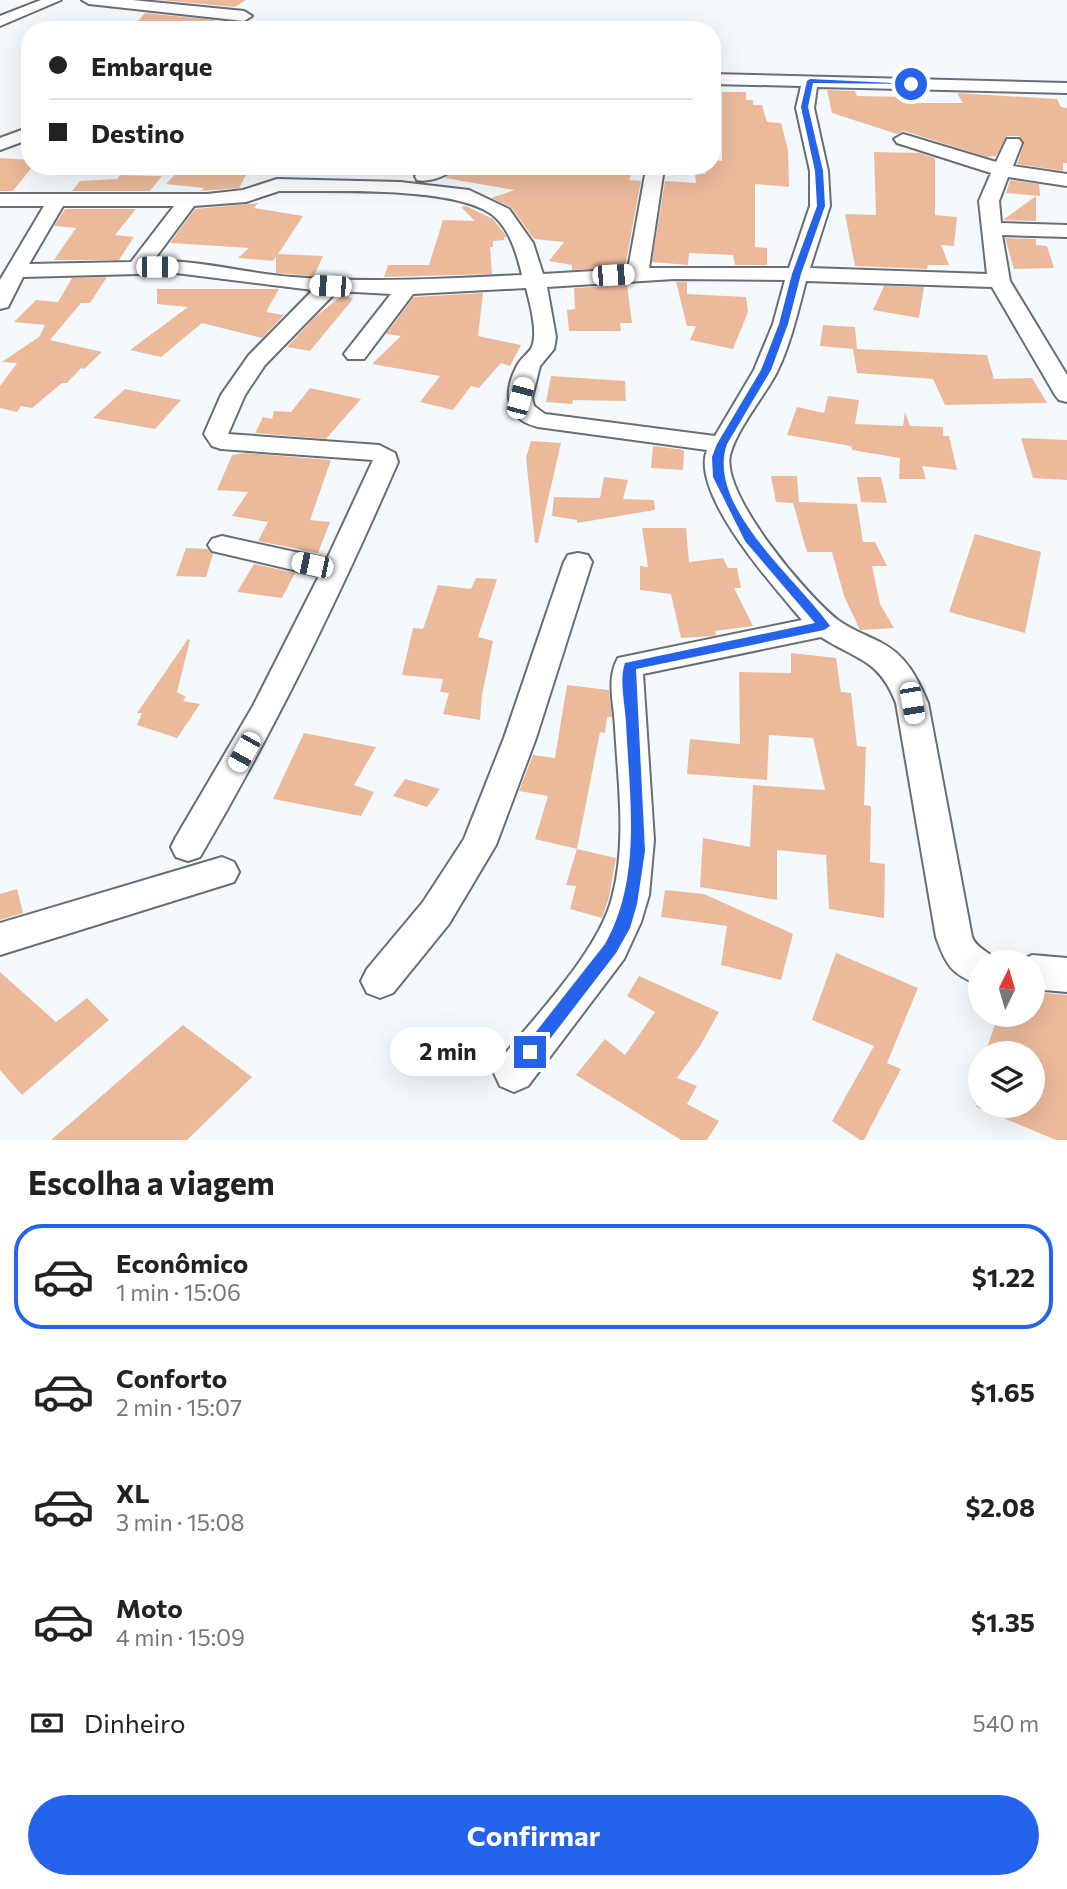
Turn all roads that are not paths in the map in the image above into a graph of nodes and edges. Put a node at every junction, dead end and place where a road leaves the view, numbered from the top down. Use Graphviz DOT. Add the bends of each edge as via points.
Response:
graph roads {
  1 [pos="54,0"];
  2 [pos="89,0"];
  3 [pos="254,0"];
  4 [pos="128,2"];
  5 [pos="244,16"];
  6 [pos="0,21"];
  7 [pos="241,21"];
  8 [pos="721,79"];
  9 [pos="810,81"];
  10 [pos="1067,88"];
  11 [pos="21,136"];
  12 [pos="903,139"];
  13 [pos="1013,143"];
  14 [pos="0,145"];
  15 [pos="1001,170"];
  16 [pos="422,175"];
  17 [pos="654,175"];
  18 [pos="1067,180"];
  19 [pos="446,192"];
  20 [pos="0,200"];
  21 [pos="57,200"];
  22 [pos="188,200"];
  23 [pos="992,229"];
  24 [pos="1067,231"];
  25 [pos="138,267"];
  26 [pos="15,271"];
  27 [pos="638,274"];
  28 [pos="797,274"];
  29 [pos="534,281"];
  30 [pos="999,281"];
  31 [pos="330,286"];
  32 [pos="407,288"];
  33 [pos="0,302"];
  34 [pos="356,354"];
  35 [pos="1067,395"];
  36 [pos="722,444"];
  37 [pos="222,545"];
  38 [pos="578,562"];
  39 [pos="334,570"];
  40 [pos="824,626"];
  41 [pos="188,847"];
  42 [pos="222,872"];
  43 [pos="0,939"];
  44 [pos="968,960"];
  45 [pos="1045,973"];
  46 [pos="1067,975"];
  47 [pos="380,981"];
  48 [pos="514,1073"];
  1 -- 6 [label="street"];
  2 -- 4 [label="street"];
  3 -- 5 [label="street"];
  4 -- 5 [label="street"];
  5 -- 7 [label="street"];
  8 -- 9 [label="street"];
  9 -- 10 [label="street"];
  9 -- 28 [label="street" via="805,107 819,171 821,206"];
  11 -- 14 [label="street"];
  12 -- 15 [label="street"];
  13 -- 15 [label="street"];
  15 -- 18 [label="street"];
  15 -- 23 [label="street" via="989,201"];
  16 -- 19 [label="street"];
  17 -- 27 [label="street"];
  19 -- 22 [label="street" via="277,185 246,197"];
  19 -- 29 [label="street" via="469,196 502,213 523,243"];
  20 -- 21 [label="street"];
  21 -- 22 [label="street"];
  21 -- 26 [label="street"];
  22 -- 25 [label="street"];
  23 -- 24 [label="street"];
  23 -- 30 [label="street"];
  25 -- 26 [label="street"];
  25 -- 31 [label="street" via="176,267"];
  26 -- 33 [label="street"];
  27 -- 28 [label="street"];
  27 -- 29 [label="street"];
  28 -- 30 [label="street"];
  28 -- 36 [label="street" via="766,370"];
  29 -- 32 [label="street"];
  29 -- 36 [label="street" via="545,337 543,349 529,365 520,398 528,416"];
  30 -- 35 [label="street"];
  31 -- 32 [label="street"];
  31 -- 39 [label="street" via="257,360 233,395 216,434 220,441 384,456 386,462"];
  32 -- 34 [label="street"];
  36 -- 40 [label="street" via="718,477 751,541"];
  37 -- 39 [label="street"];
  38 -- 47 [label="street" via="520,738 478,845 436,913"];
  39 -- 41 [label="street" via="280,687"];
  40 -- 44 [label="street" via="892,663 905,681 954,937 961,956"];
  40 -- 48 [label="street" via="629,666 638,851 629,904 611,948"];
  42 -- 43 [label="street"];
  45 -- 46 [label="street"];
}
